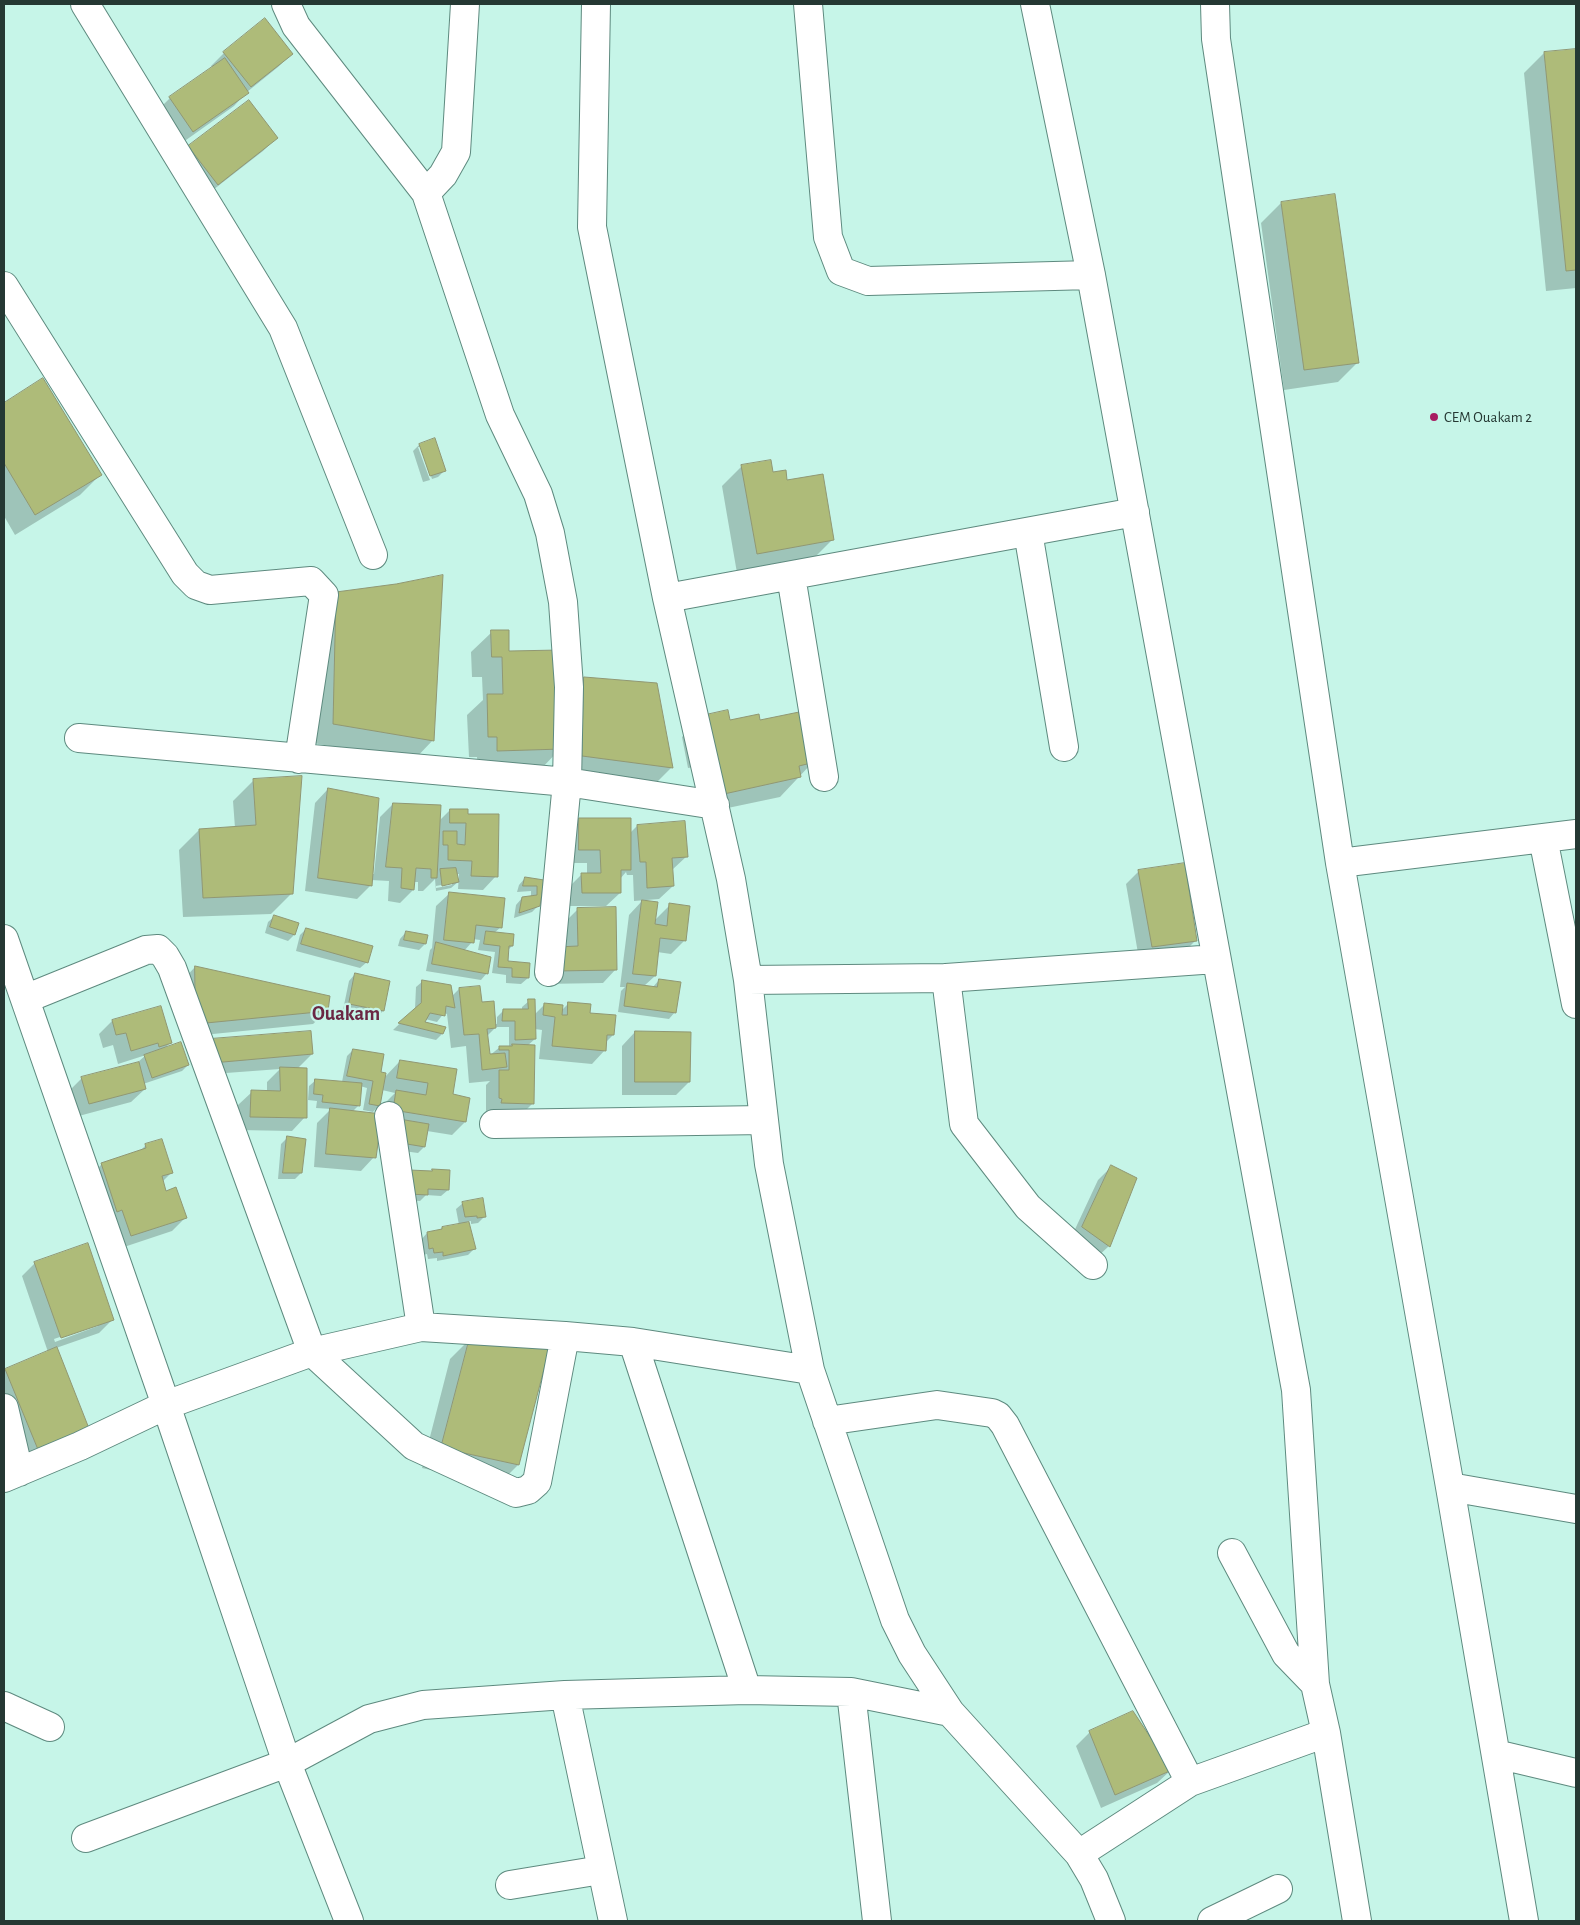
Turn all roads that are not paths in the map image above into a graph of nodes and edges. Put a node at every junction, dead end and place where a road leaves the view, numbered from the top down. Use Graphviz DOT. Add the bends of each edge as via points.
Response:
graph roads {
  1 [pos="84,4"];
  2 [pos="286,4"];
  3 [pos="465,4"];
  4 [pos="596,4"];
  5 [pos="808,4"];
  6 [pos="1036,4"];
  7 [pos="1215,4"];
  8 [pos="426,193"];
  9 [pos="1091,275"];
  10 [pos="4,286"];
  11 [pos="1135,512"];
  12 [pos="1028,532"];
  13 [pos="374,555"];
  14 [pos="791,576"];
  15 [pos="667,598"];
  16 [pos="79,738"];
  17 [pos="1064,747"];
  18 [pos="300,759"];
  19 [pos="824,777"];
  20 [pos="567,782"];
  21 [pos="715,805"];
  22 [pos="1576,834"];
  23 [pos="1543,838"];
  24 [pos="1340,863"];
  25 [pos="4,939"];
  26 [pos="1216,959"];
  27 [pos="550,972"];
  28 [pos="946,978"];
  29 [pos="748,980"];
  30 [pos="25,999"];
  31 [pos="1576,1004"];
  32 [pos="389,1116"];
  33 [pos="764,1120"];
  34 [pos="494,1124"];
  35 [pos="1093,1265"];
  36 [pos="421,1327"];
  37 [pos="565,1336"];
  38 [pos="633,1342"];
  39 [pos="312,1352"];
  40 [pos="810,1370"];
  41 [pos="166,1405"];
  42 [pos="4,1408"];
  43 [pos="827,1421"];
  44 [pos="11,1475"];
  45 [pos="1450,1487"];
  46 [pos="1576,1509"];
  47 [pos="1232,1553"];
  48 [pos="1315,1684"];
  49 [pos="747,1690"];
  50 [pos="851,1692"];
  51 [pos="565,1695"];
  52 [pos="4,1706"];
  53 [pos="950,1712"];
  54 [pos="50,1727"];
  55 [pos="1326,1733"];
  56 [pos="1496,1754"];
  57 [pos="287,1763"];
  58 [pos="1576,1772"];
  59 [pos="1190,1782"];
  60 [pos="86,1838"];
  61 [pos="1079,1854"];
  62 [pos="601,1870"];
  63 [pos="510,1885"];
  64 [pos="1278,1889"];
  65 [pos="348,1921"];
  66 [pos="613,1921"];
  67 [pos="877,1921"];
  68 [pos="1111,1921"];
  69 [pos="1212,1921"];
  70 [pos="1357,1921"];
  71 [pos="1524,1921"];
  1 -- 13 [label="street" via="283,328"];
  2 -- 8 [label="street" via="296,26"];
  3 -- 8 [label="street" via="456,152 443,175"];
  4 -- 15 [label="street" via="592,227"];
  5 -- 9 [label="street" via="828,237 841,271 868,281"];
  6 -- 9 [label="street"];
  7 -- 24 [label="street" via="1216,39"];
  8 -- 20 [label="street" via="500,415 538,494 550,533 563,602 569,687"];
  9 -- 11 [label="street"];
  10 -- 18 [label="street" via="180,566 196,585 210,590 310,581 324,595"];
  11 -- 12 [label="street"];
  11 -- 26 [label="street"];
  12 -- 14 [label="street"];
  12 -- 17 [label="street"];
  14 -- 15 [label="street"];
  14 -- 19 [label="street"];
  15 -- 21 [label="street"];
  16 -- 18 [label="street"];
  18 -- 20 [label="street"];
  20 -- 21 [label="street"];
  20 -- 27 [label="street"];
  21 -- 29 [label="street"];
  22 -- 23 [label="street"];
  23 -- 24 [label="street"];
  23 -- 31 [label="street"];
  24 -- 45 [label="street"];
  25 -- 30 [label="street"];
  26 -- 28 [label="street"];
  26 -- 48 [label="street" via="1296,1390"];
  28 -- 29 [label="street"];
  28 -- 35 [label="street" via="964,1124 1028,1207"];
  29 -- 33 [label="street"];
  30 -- 39 [label="street" via="146,950 158,949 166,956"];
  30 -- 41 [label="street"];
  32 -- 36 [label="street"];
  33 -- 34 [label="street"];
  33 -- 40 [label="street" via="769,1164"];
  36 -- 37 [label="street"];
  36 -- 39 [label="street"];
  37 -- 38 [label="street"];
  37 -- 39 [label="street" via="537,1482 528,1490 516,1493 414,1446"];
  38 -- 40 [label="street"];
  38 -- 49 [label="street"];
  39 -- 41 [label="street"];
  40 -- 43 [label="street"];
  41 -- 44 [label="street"];
  41 -- 57 [label="street"];
  42 -- 44 [label="street"];
  43 -- 53 [label="street" via="895,1620 912,1654"];
  43 -- 59 [label="street" via="938,1405 998,1416"];
  45 -- 46 [label="street"];
  45 -- 56 [label="street"];
  47 -- 48 [label="street" via="1286,1654"];
  48 -- 55 [label="street"];
  49 -- 50 [label="street"];
  49 -- 51 [label="street"];
  50 -- 53 [label="street"];
  50 -- 67 [label="street"];
  51 -- 57 [label="street" via="423,1705 368,1719"];
  51 -- 62 [label="street"];
  52 -- 54 [label="street"];
  53 -- 61 [label="street"];
  55 -- 59 [label="street"];
  55 -- 70 [label="street"];
  56 -- 58 [label="street"];
  56 -- 71 [label="street"];
  57 -- 60 [label="street"];
  57 -- 65 [label="street"];
  59 -- 61 [label="street"];
  61 -- 68 [label="street"];
  62 -- 63 [label="street"];
  62 -- 66 [label="street"];
  64 -- 69 [label="street"];
}
